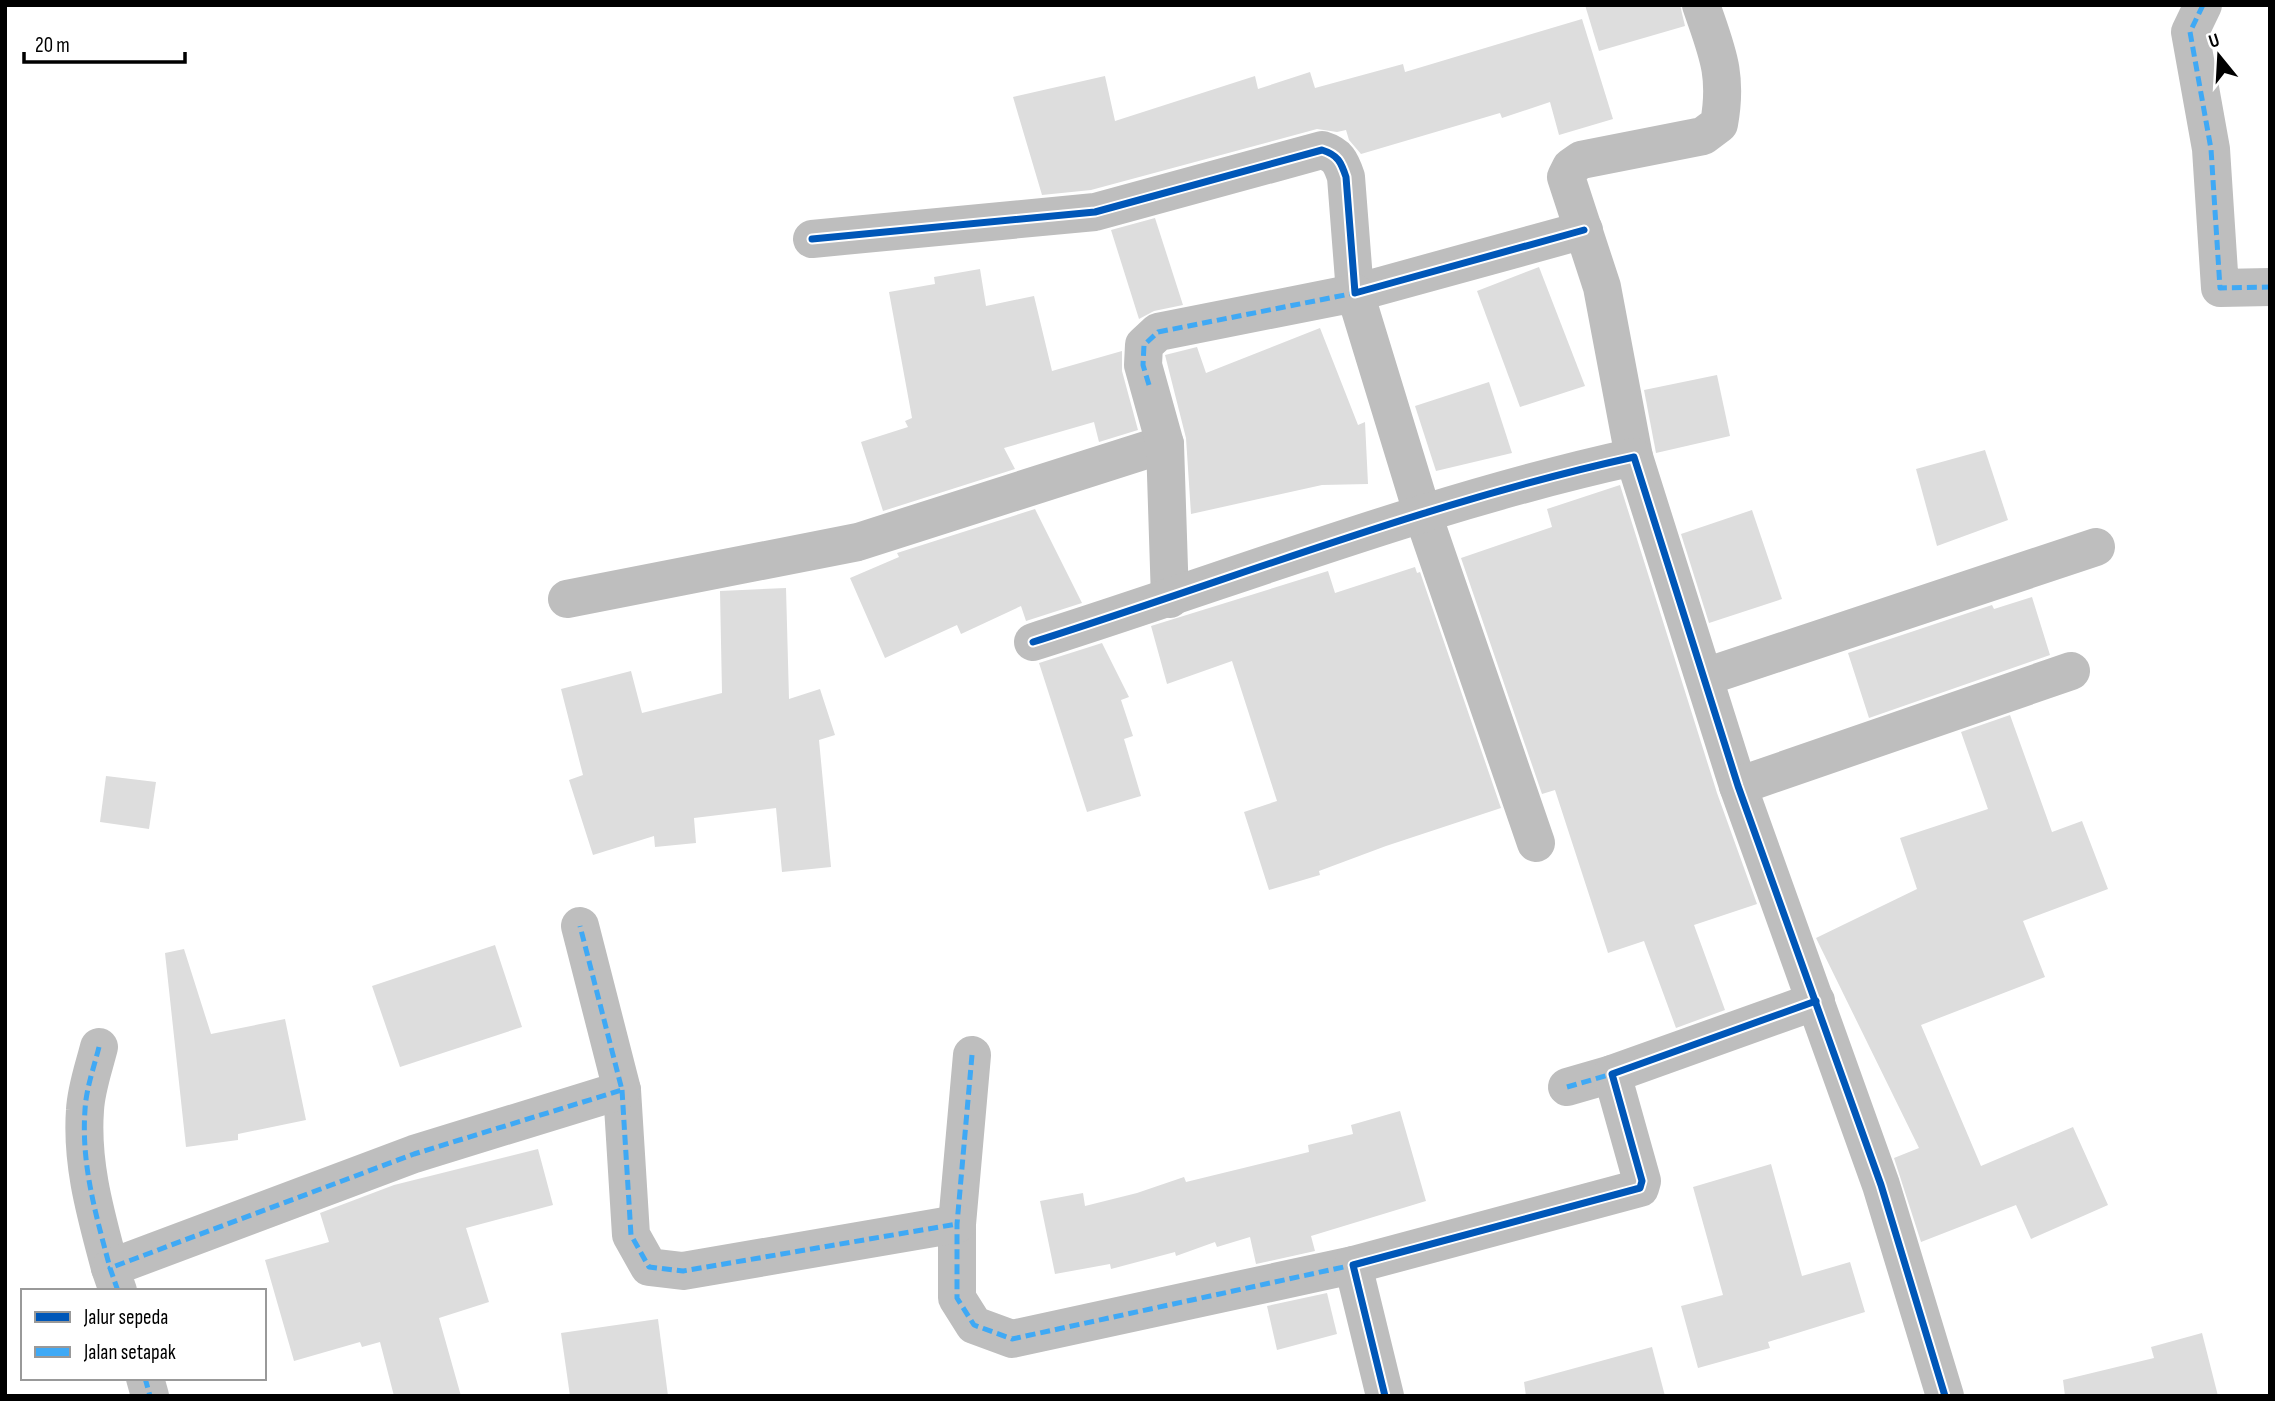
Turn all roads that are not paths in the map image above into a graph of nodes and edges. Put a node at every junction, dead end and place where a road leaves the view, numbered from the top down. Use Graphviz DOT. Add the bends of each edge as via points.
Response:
graph roads {
  1 [pos="1701,5"];
  2 [pos="2203,5"];
  3 [pos="1584,230"];
  4 [pos="812,239"];
  5 [pos="2270,287"];
  6 [pos="1355,293"];
  7 [pos="1165,444"];
  8 [pos="1634,457"];
  9 [pos="1422,512"];
  10 [pos="2096,547"];
  11 [pos="568,598"];
  12 [pos="1170,599"];
  13 [pos="1033,642"];
  14 [pos="2071,671"];
  15 [pos="1705,677"];
  16 [pos="1738,786"];
  17 [pos="1535,843"];
  18 [pos="580,926"];
  19 [pos="1816,1001"];
  20 [pos="99,1047"];
  21 [pos="972,1055"];
  22 [pos="1612,1074"];
  23 [pos="1567,1087"];
  24 [pos="622,1090"];
  25 [pos="957,1224"];
  26 [pos="1353,1265"];
  27 [pos="114,1279"];
  28 [pos="1385,1396"];
  29 [pos="1945,1396"];
  1 -- 3 [label="street" via="1719,57 1725,92 1719,124 1703,136 1581,160 1571,167 1566,177"];
  2 -- 5 [label="street" via="2190,32 2211,149 2220,288"];
  3 -- 6 [label="street"];
  3 -- 8 [label="street" via="1602,287"];
  4 -- 6 [label="street" via="1095,212 1322,150 1334,153 1346,177"];
  6 -- 7 [label="street" via="1158,332 1144,345 1143,365"];
  6 -- 9 [label="street"];
  7 -- 11 [label="street" via="858,542"];
  7 -- 12 [label="street"];
  8 -- 9 [label="street"];
  8 -- 15 [label="street"];
  9 -- 12 [label="street"];
  9 -- 17 [label="street"];
  10 -- 15 [label="street"];
  12 -- 13 [label="street"];
  14 -- 16 [label="street"];
  15 -- 16 [label="street"];
  16 -- 19 [label="street"];
  18 -- 24 [label="street"];
  19 -- 22 [label="street"];
  19 -- 29 [label="street" via="1881,1185"];
  20 -- 27 [label="street" via="85,1107 84,1143 89,1192"];
  21 -- 25 [label="street"];
  22 -- 23 [label="street"];
  22 -- 26 [label="street" via="1642,1181 1640,1188"];
  24 -- 25 [label="street" via="631,1235 649,1267 683,1271"];
  24 -- 27 [label="street" via="414,1154"];
  25 -- 26 [label="street" via="957,1298 974,1325 1012,1339"];
  26 -- 28 [label="street"];
}
